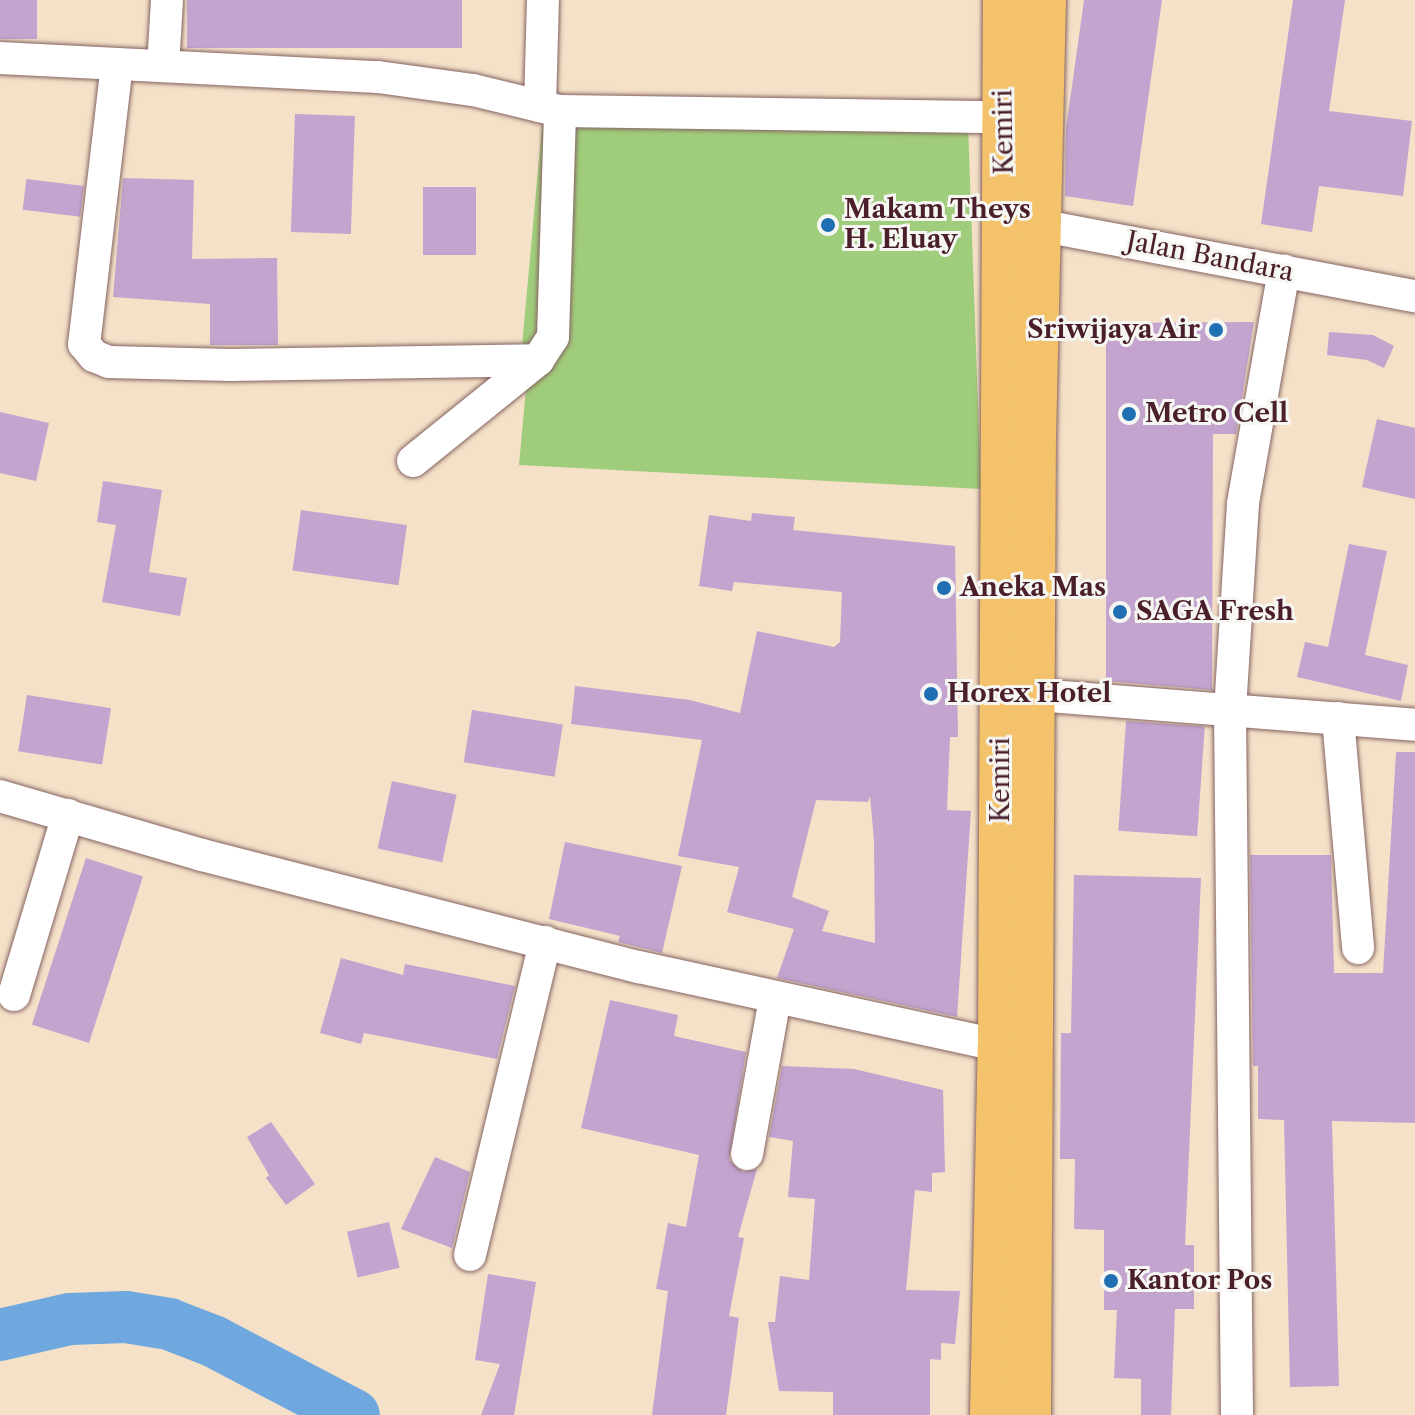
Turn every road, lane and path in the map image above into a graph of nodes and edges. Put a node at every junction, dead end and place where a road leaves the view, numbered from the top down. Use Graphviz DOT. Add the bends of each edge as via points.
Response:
graph roads {
  1 [pos="167,0"];
  2 [pos="543,0"];
  3 [pos="1005,0"];
  4 [pos="1044,0"];
  5 [pos="0,58"];
  6 [pos="117,64"];
  7 [pos="163,66"];
  8 [pos="550,109"];
  9 [pos="1003,117"];
  10 [pos="1023,222"];
  11 [pos="1284,271"];
  12 [pos="1415,296"];
  13 [pos="538,360"];
  14 [pos="413,461"];
  15 [pos="1017,694"];
  16 [pos="1230,710"];
  17 [pos="1338,718"];
  18 [pos="1415,725"];
  19 [pos="0,796"];
  20 [pos="68,815"];
  21 [pos="545,942"];
  22 [pos="1358,948"];
  23 [pos="14,995"];
  24 [pos="775,999"];
  25 [pos="1017,1050"];
  26 [pos="747,1154"];
  27 [pos="470,1255"];
  28 [pos="992,1415"];
  29 [pos="1029,1415"];
  30 [pos="1237,1415"];
  1 -- 7 [label="street"];
  2 -- 8 [label="street"];
  3 -- 9 [label="highway, Kemiri"];
  4 -- 10 [label="highway, Kemiri"];
  5 -- 6 [label="street"];
  6 -- 7 [label="street"];
  6 -- 13 [label="street" via="84,344 94,356 109,362 230,365"];
  7 -- 8 [label="street" via="378,77 473,90"];
  8 -- 9 [label="street"];
  8 -- 13 [label="street" via="553,337"];
  9 -- 10 [label="highway, Kemiri"];
  10 -- 11 [label="street, Jalan Bandara"];
  10 -- 15 [label="highway, Kemiri"];
  11 -- 12 [label="street, Jalan Bandara"];
  11 -- 16 [label="street" via="1243,503"];
  13 -- 14 [label="street"];
  15 -- 16 [label="street"];
  15 -- 25 [label="highway, Kemiri"];
  16 -- 17 [label="street"];
  16 -- 30 [label="street"];
  17 -- 18 [label="street"];
  17 -- 22 [label="street"];
  19 -- 20 [label="street"];
  20 -- 21 [label="street" via="202,855"];
  20 -- 23 [label="street"];
  21 -- 24 [label="street"];
  21 -- 27 [label="street"];
  24 -- 25 [label="street"];
  24 -- 26 [label="street"];
  25 -- 28 [label="highway, Kemiri"];
  25 -- 29 [label="highway, Kemiri"];
}
